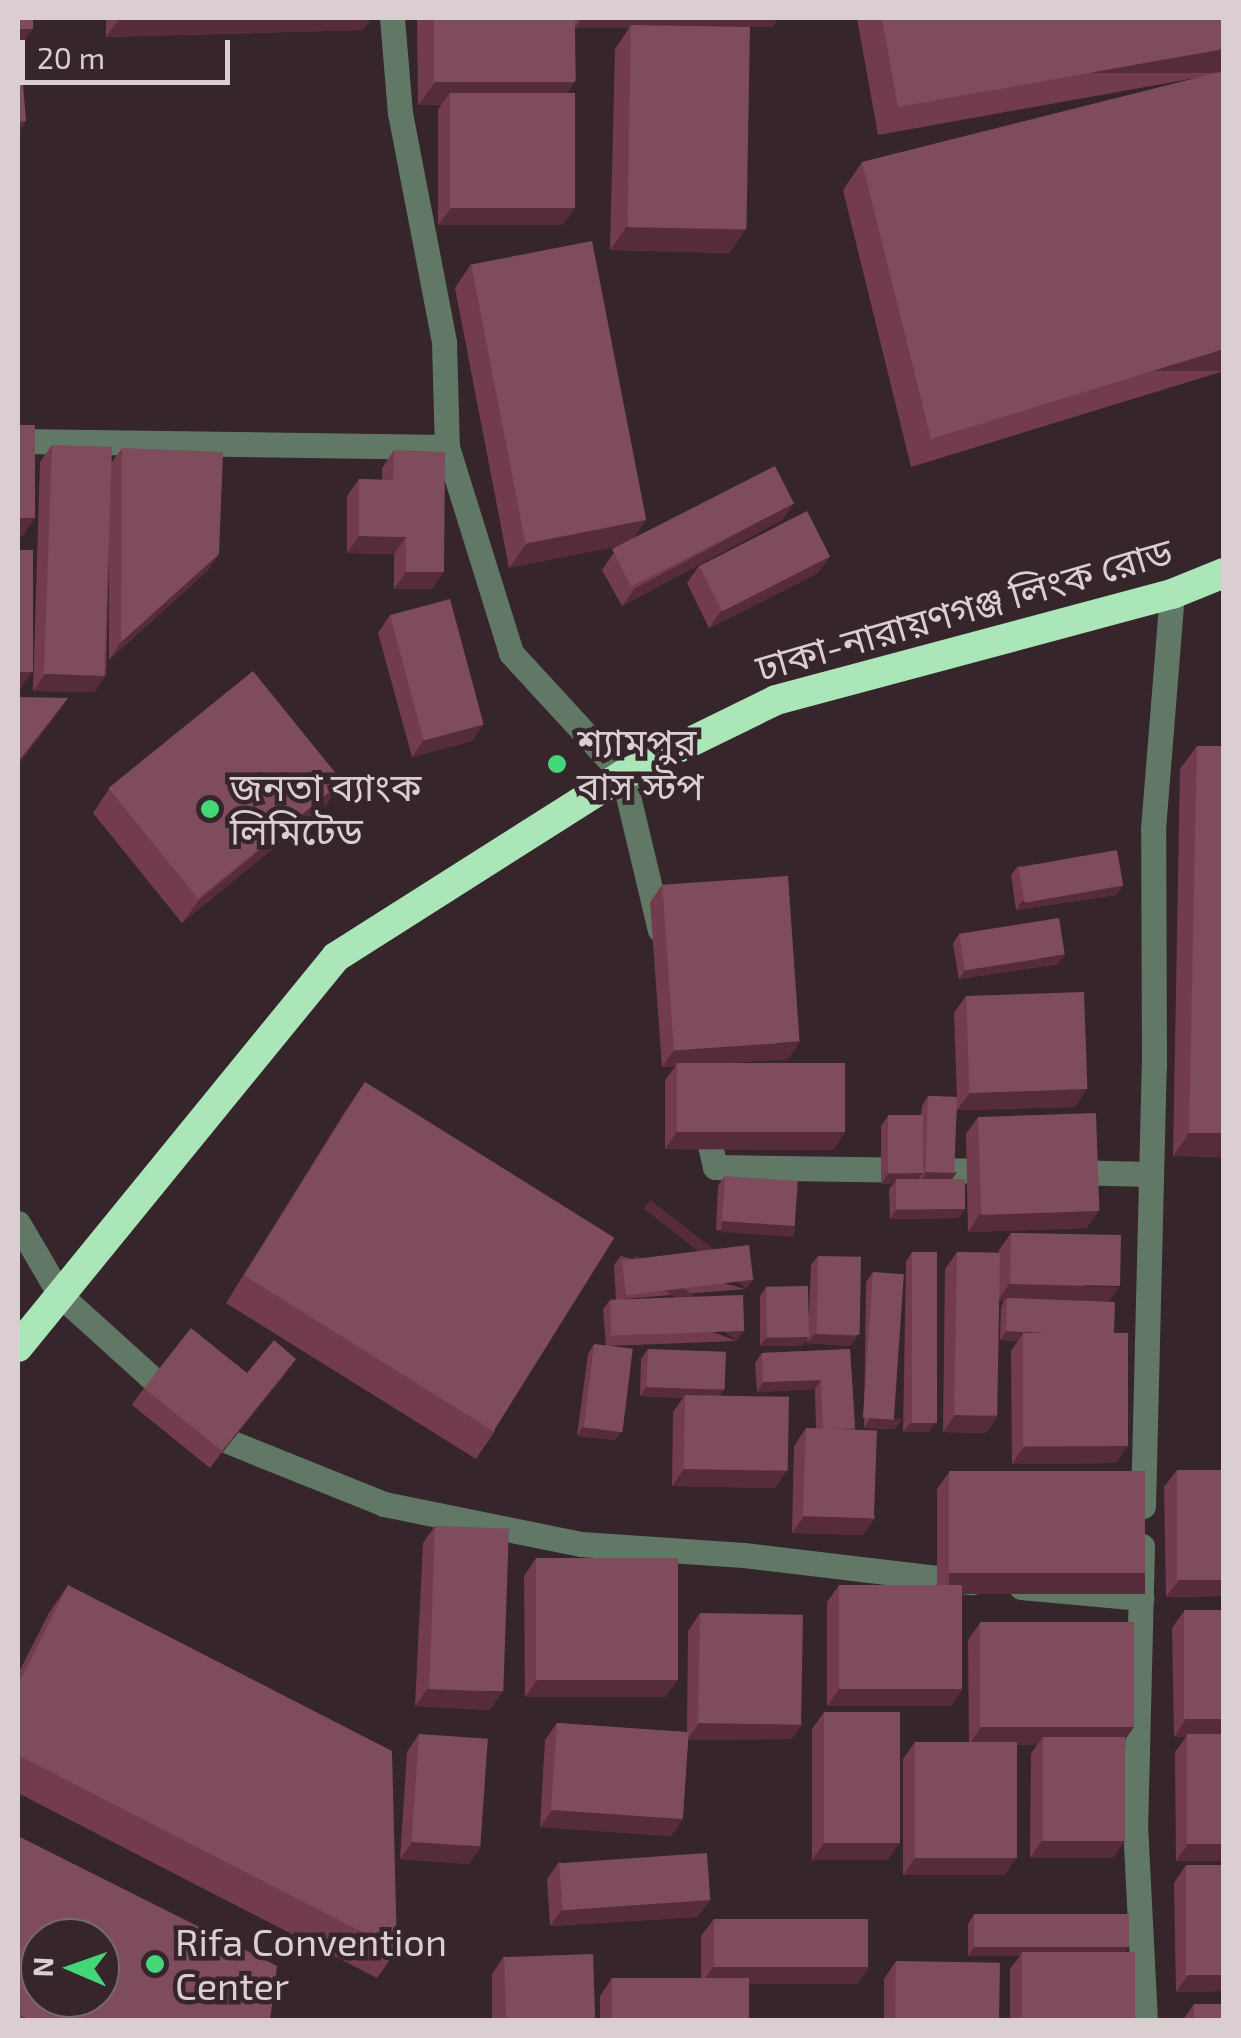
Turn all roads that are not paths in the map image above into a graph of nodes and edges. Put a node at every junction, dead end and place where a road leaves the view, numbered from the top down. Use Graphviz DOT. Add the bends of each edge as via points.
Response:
graph roads {
  1 [pos="392,18"];
  2 [pos="18,441"];
  3 [pos="447,447"];
  4 [pos="1224,573"];
  5 [pos="1172,594"];
  6 [pos="623,775"];
  7 [pos="667,962"];
  8 [pos="698,1092"];
  9 [pos="1150,1174"];
  10 [pos="18,1223"];
  11 [pos="60,1296"];
  12 [pos="18,1347"];
  13 [pos="1141,1598"];
  14 [pos="1145,2020"];
  1 -- 3 [label="street" via="400,113 444,342"];
  2 -- 3 [label="street"];
  3 -- 6 [label="street" via="511,654"];
  4 -- 5 [label="highway, ঢাকা-নারায়ণগঞ্জ লিংক রোড"];
  5 -- 6 [label="highway, ঢাকা-নারায়ণগঞ্জ লিংক রোড" via="776,700"];
  5 -- 9 [label="street" via="1152,829"];
  6 -- 7 [label="street"];
  6 -- 11 [label="highway, ঢাকা-নারায়ণগঞ্জ লিংক রোড" via="336,958"];
  8 -- 9 [label="street" via="716,1167"];
  9 -- 13 [label="street"];
  10 -- 11 [label="street"];
  11 -- 12 [label="highway, ঢাকা-নারায়ণগঞ্জ লিংক রোড"];
  11 -- 13 [label="street" via="220,1438 384,1504 581,1544"];
  13 -- 14 [label="street" via="1135,1824"];
}
